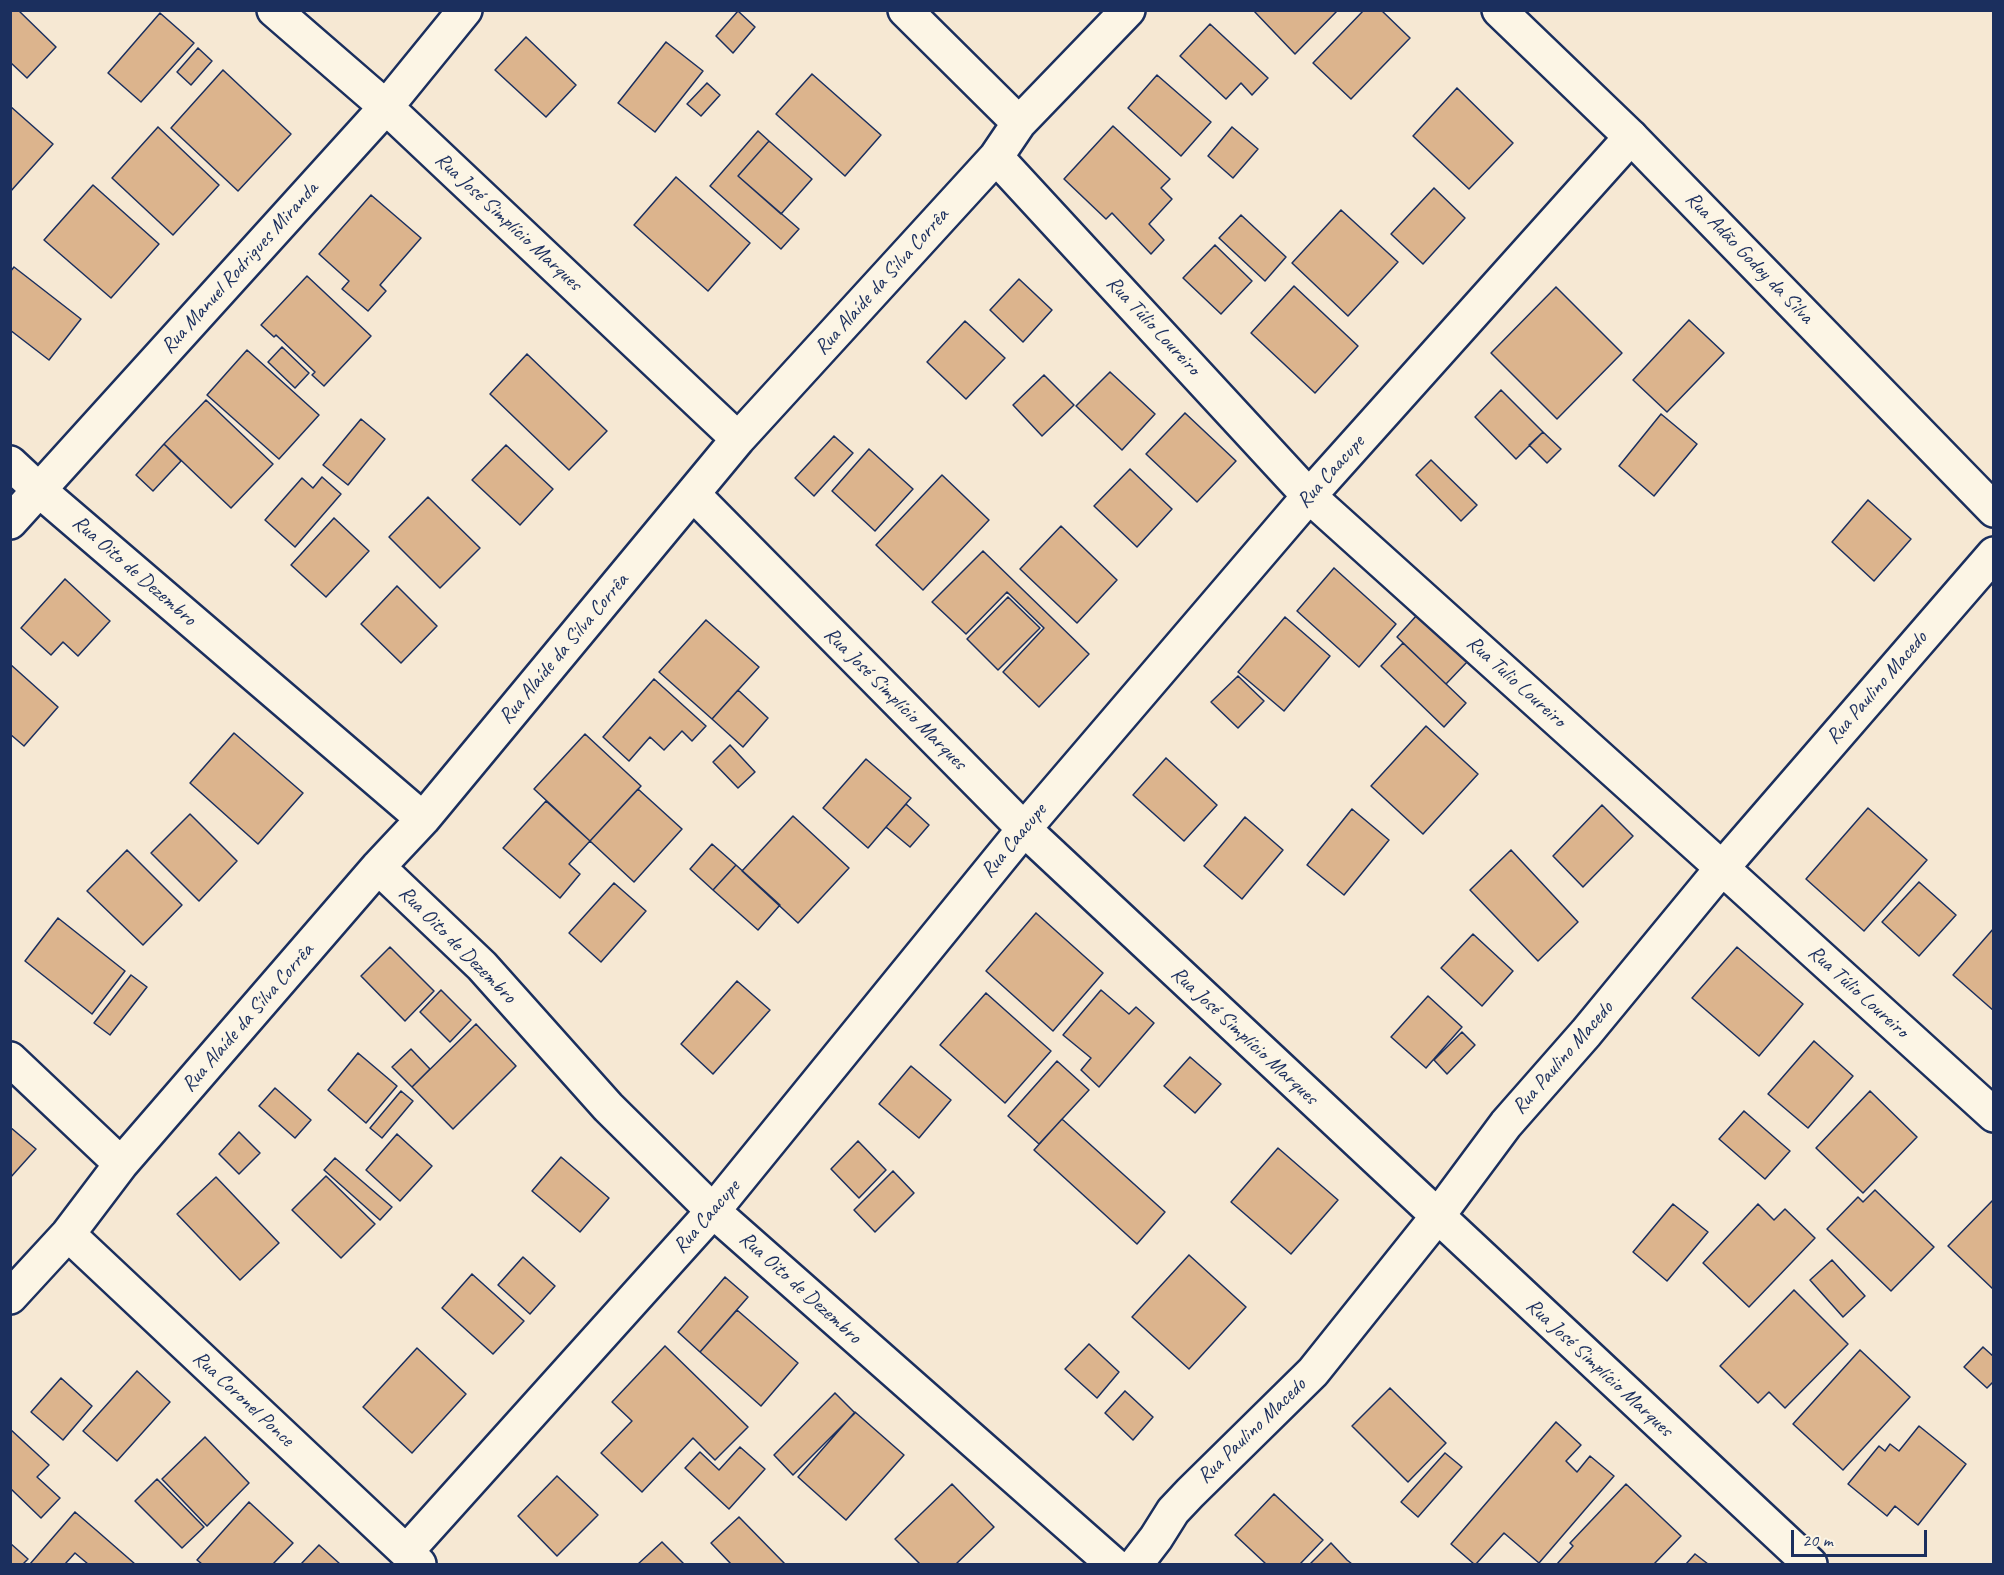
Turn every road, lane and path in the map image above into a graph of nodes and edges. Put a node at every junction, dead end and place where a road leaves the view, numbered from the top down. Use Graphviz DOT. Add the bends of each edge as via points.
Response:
graph roads {
  1 [pos="274,10"];
  2 [pos="465,10"];
  3 [pos="905,10"];
  4 [pos="1128,10"];
  5 [pos="1499,10"];
  6 [pos="386,106"];
  7 [pos="1019,123"];
  8 [pos="1630,136"];
  9 [pos="996,157"];
  10 [pos="738,439"];
  11 [pos="10,463"];
  12 [pos="39,490"];
  13 [pos="693,494"];
  14 [pos="1309,495"];
  15 [pos="1994,510"];
  16 [pos="10,522"];
  17 [pos="1994,554"];
  18 [pos="423,819"];
  19 [pos="1024,829"];
  20 [pos="378,867"];
  21 [pos="1722,868"];
  22 [pos="10,1059"];
  23 [pos="1994,1115"];
  24 [pos="121,1164"];
  25 [pos="713,1211"];
  26 [pos="1437,1217"];
  27 [pos="68,1234"];
  28 [pos="10,1297"];
  29 [pos="412,1558"];
  30 [pos="1113,1564"];
  31 [pos="1136,1564"];
  32 [pos="1809,1564"];
  1 -- 6 [label="street, Rua José Simplício Marques"];
  2 -- 6 [label="street, Rua Manuel Rodrigues Miranda"];
  3 -- 7 [label="street"];
  4 -- 7 [label="street, Rua Alaíde da Silva Corrêa"];
  5 -- 8 [label="street, Rua Adão Godoy da Silva"];
  6 -- 10 [label="street, Rua José Simplício Marques"];
  6 -- 12 [label="street, Rua Manuel Rodrigues Miranda"];
  7 -- 9 [label="street, Rua Alaíde da Silva Corrêa"];
  8 -- 14 [label="street, Rua Caacupe"];
  8 -- 15 [label="street, Rua Adão Godoy da Silva"];
  9 -- 10 [label="street, Rua Alaíde da Silva Corrêa"];
  9 -- 14 [label="street, Rua Túlio Loureiro"];
  10 -- 13 [label="street, Rua Alaíde da Silva Corrêa"];
  11 -- 12 [label="street, Rua Oito de Dezembro"];
  12 -- 16 [label="street, Rua Manuel Rodrigues Miranda"];
  12 -- 18 [label="street, Rua Oito de Dezembro"];
  13 -- 18 [label="street, Rua Alaíde da Silva Corrêa"];
  13 -- 19 [label="street, Rua José Simplício Marques"];
  14 -- 19 [label="street, Rua Caacupe"];
  14 -- 21 [label="street, Rua Tulio Loureiro"];
  17 -- 21 [label="street, Rua Paulino Macedo"];
  18 -- 20 [label="street, Rua Alaíde da Silva Corrêa"];
  19 -- 25 [label="street, Rua Caacupe"];
  19 -- 26 [label="street, Rua José Simplício Marques"];
  20 -- 24 [label="street, Rua Alaíde da Silva Corrêa"];
  20 -- 25 [label="street, Rua Oito de Dezembro" via="482,966 608,1107"];
  21 -- 23 [label="street, Rua Túlio Loureiro"];
  21 -- 26 [label="street, Rua Paulino Macedo" via="1506,1124"];
  22 -- 24 [label="street"];
  24 -- 27 [label="street, Rua Alaíde da Silva Corrêa"];
  25 -- 29 [label="street, Rua Caacupe"];
  25 -- 30 [label="street, Rua Oito de Dezembro"];
  26 -- 31 [label="street, Rua Paulino Macedo" via="1313,1372 1173,1511"];
  26 -- 32 [label="street, Rua José Simplício Marques"];
  27 -- 28 [label="street, Rua Alaíde da Silva Corrêa"];
  27 -- 29 [label="street, Rua Coronel Ponce"];
}
